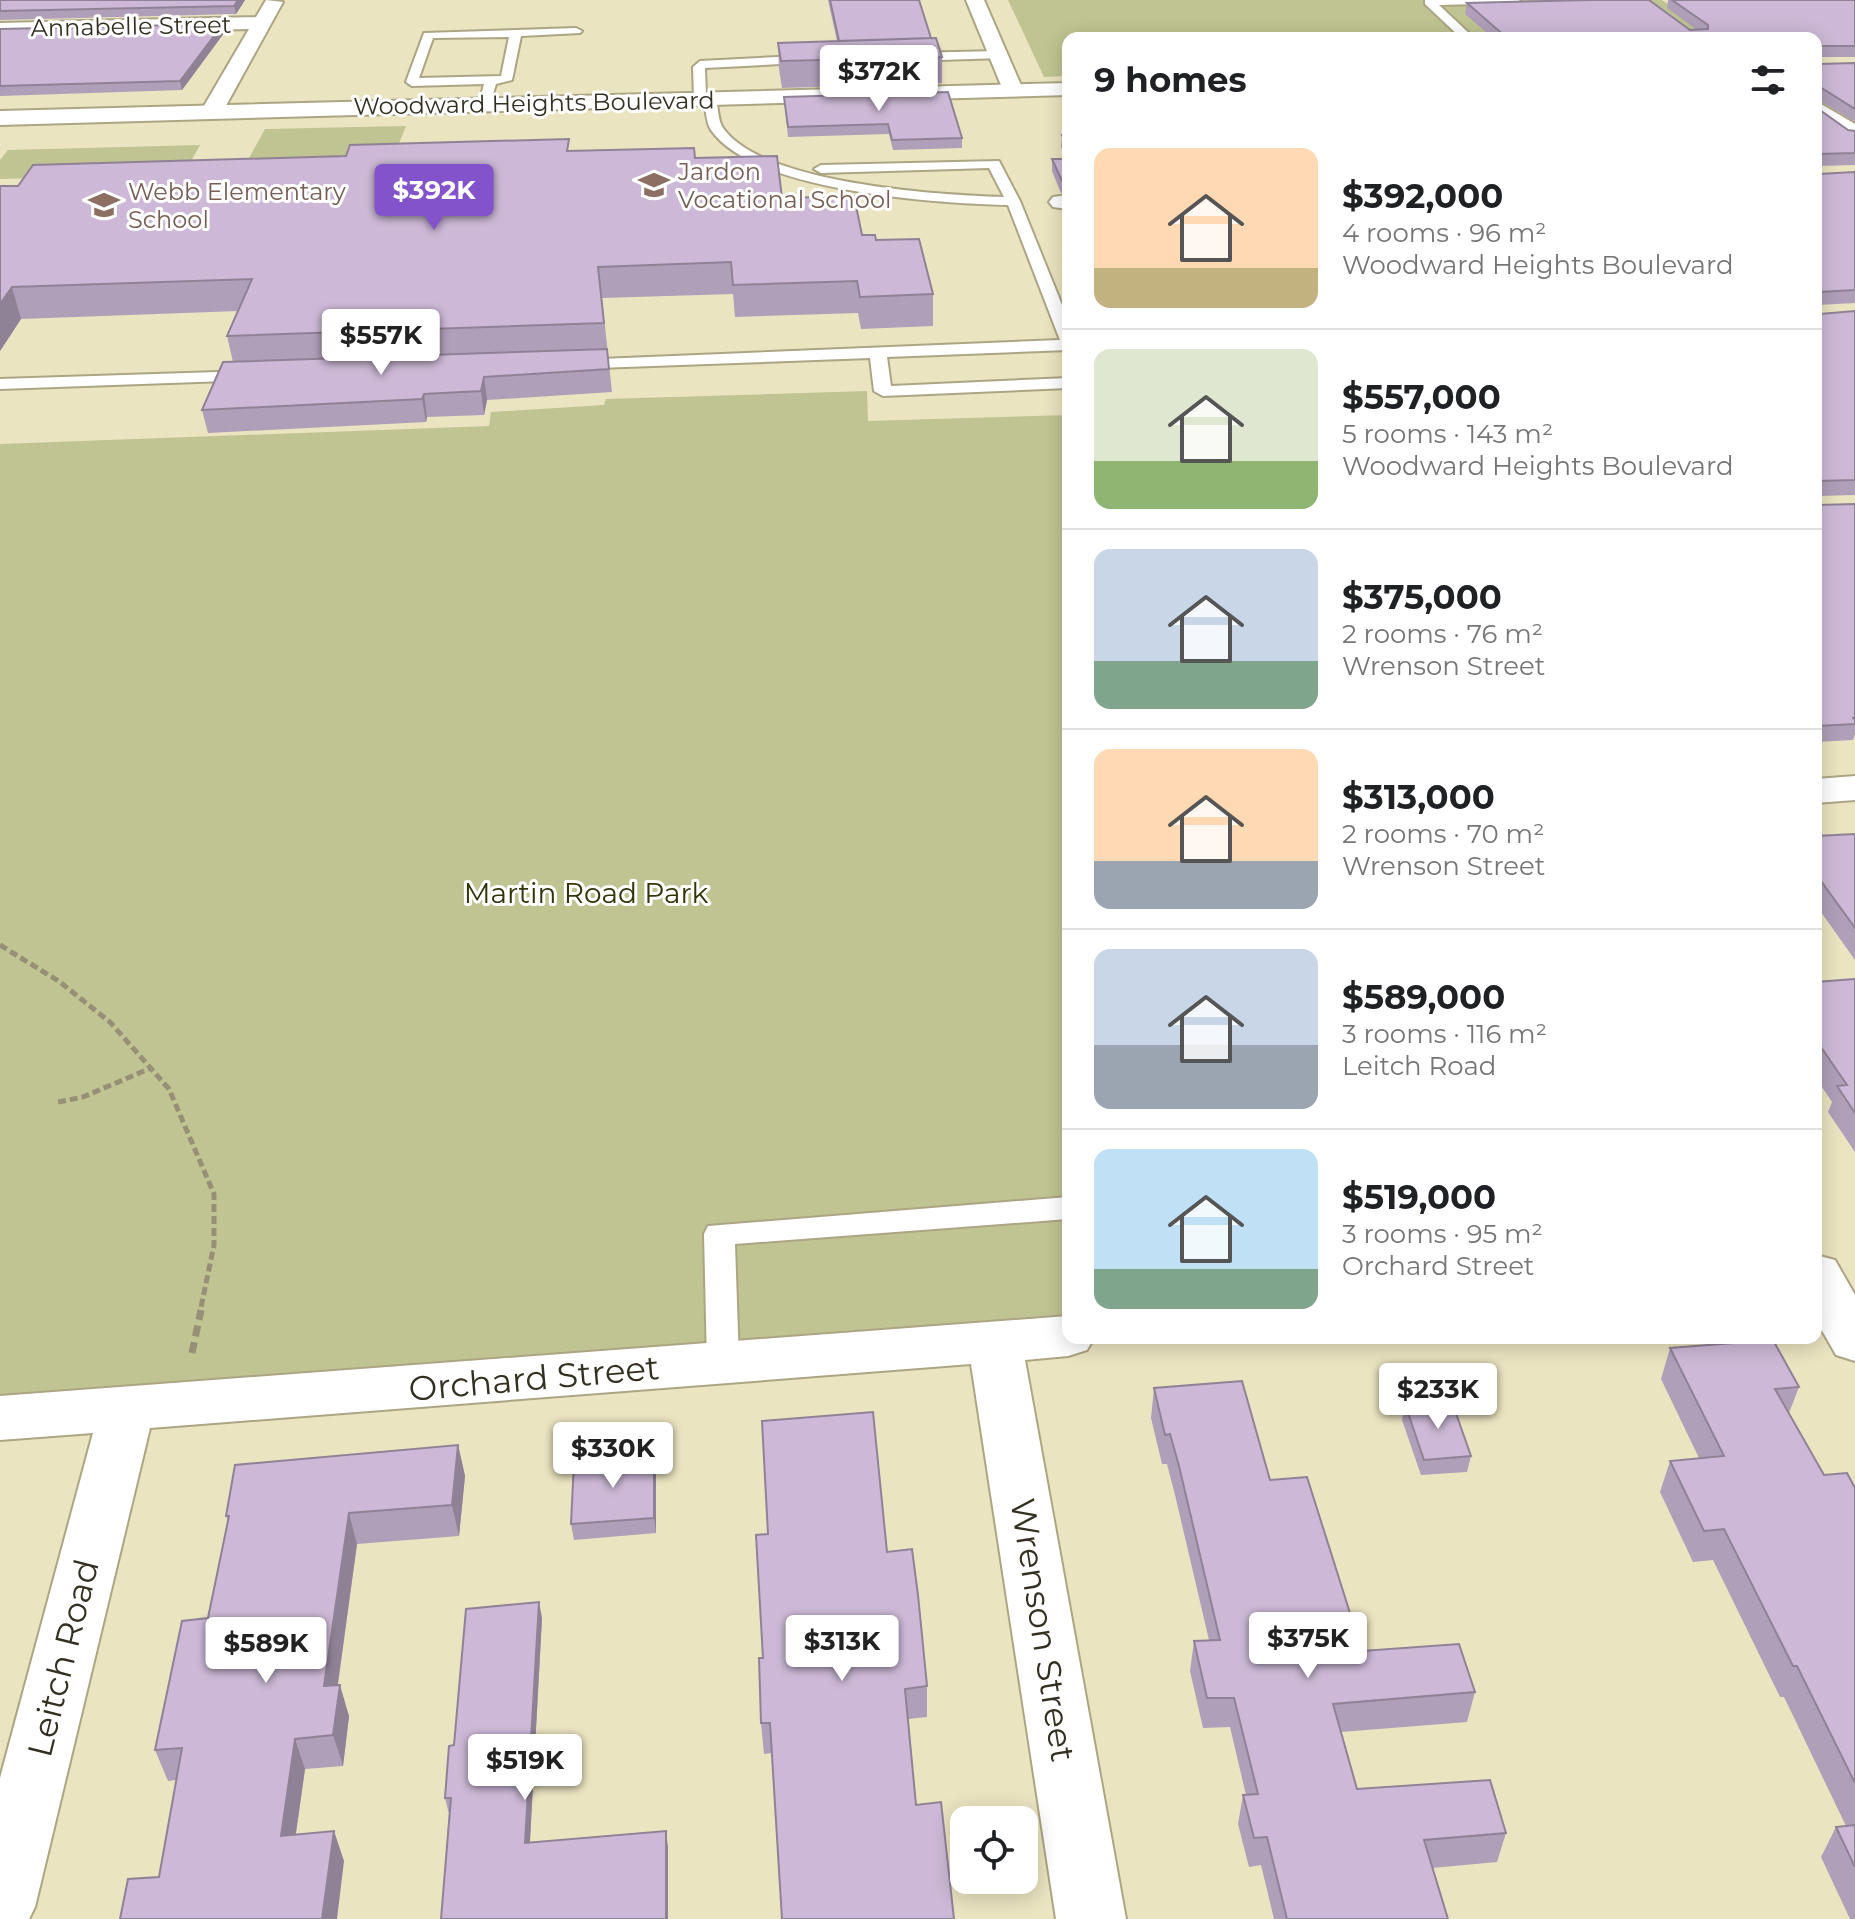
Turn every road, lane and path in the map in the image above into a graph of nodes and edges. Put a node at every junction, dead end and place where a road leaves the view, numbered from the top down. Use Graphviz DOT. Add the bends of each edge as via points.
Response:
graph roads {
  1 [pos="275,0"];
  2 [pos="975,0"];
  3 [pos="1515,0"];
  4 [pos="1464,1"];
  5 [pos="262,23"];
  6 [pos="0,29"];
  7 [pos="576,31"];
  8 [pos="1462,32"];
  9 [pos="516,33"];
  10 [pos="998,55"];
  11 [pos="903,57"];
  12 [pos="826,59"];
  13 [pos="491,80"];
  14 [pos="1062,89"];
  15 [pos="1013,90"];
  16 [pos="705,98"];
  17 [pos="485,104"];
  18 [pos="212,111"];
  19 [pos="1822,111"];
  20 [pos="0,118"];
  21 [pos="1855,134"];
  22 [pos="790,170"];
  23 [pos="1013,201"];
  24 [pos="1062,328"];
  25 [pos="1062,343"];
  26 [pos="878,353"];
  27 [pos="555,366"];
  28 [pos="270,375"];
  29 [pos="1062,383"];
  30 [pos="0,384"];
  31 [pos="1855,788"];
  32 [pos="1822,791"];
  33 [pos="0,945"];
  34 [pos="151,1068"];
  35 [pos="58,1102"];
  36 [pos="1062,1208"];
  37 [pos="1826,1276"];
  38 [pos="1062,1336"];
  39 [pos="1855,1341"];
  40 [pos="995,1342"];
  41 [pos="190,1362"];
  42 [pos="723,1362"];
  43 [pos="127,1409"];
  44 [pos="0,1418"];
  45 [pos="0,1907"];
  46 [pos="1091,1919"];
  1 -- 5 [label="street"];
  2 -- 10 [label="street"];
  3 -- 4 [label="lane"];
  4 -- 8 [label="lane" via="1429,2"];
  5 -- 6 [label="street, Annabelle Street"];
  5 -- 18 [label="street"];
  7 -- 9 [label="lane"];
  9 -- 13 [label="lane" via="506,80"];
  9 -- 13 [label="lane" via="428,35 412,82"];
  10 -- 11 [label="lane"];
  10 -- 15 [label="street"];
  12 -- 16 [label="lane" via="704,64 699,67"];
  13 -- 17 [label="lane"];
  14 -- 15 [label="street, Woodward Heights Boulevard"];
  15 -- 16 [label="street, Woodward Heights Boulevard"];
  16 -- 17 [label="street, Woodward Heights Boulevard"];
  16 -- 22 [label="lane" via="725,142"];
  17 -- 18 [label="street, Woodward Heights Boulevard"];
  18 -- 20 [label="street, Woodward Heights Boulevard"];
  19 -- 21 [label="street"];
  22 -- 23 [label="lane" via="887,193"];
  22 -- 23 [label="lane" via="994,164"];
  23 -- 24 [label="lane"];
  25 -- 26 [label="lane"];
  26 -- 27 [label="lane"];
  26 -- 29 [label="lane" via="883,391"];
  28 -- 30 [label="lane"];
  31 -- 32 [label="street"];
  33 -- 34 [label="path" via="60,982 111,1023"];
  34 -- 35 [label="path"];
  34 -- 41 [label="path" via="169,1089 214,1194 214,1245"];
  36 -- 42 [label="lane" via="719,1234"];
  37 -- 39 [label="street"];
  38 -- 40 [label="street, Orchard Street"];
  40 -- 42 [label="street, Orchard Street"];
  40 -- 46 [label="street, Wrenson Street"];
  42 -- 43 [label="street, Orchard Street"];
  43 -- 44 [label="street, Orchard Street"];
  43 -- 45 [label="street, Leitch Road"];
}
